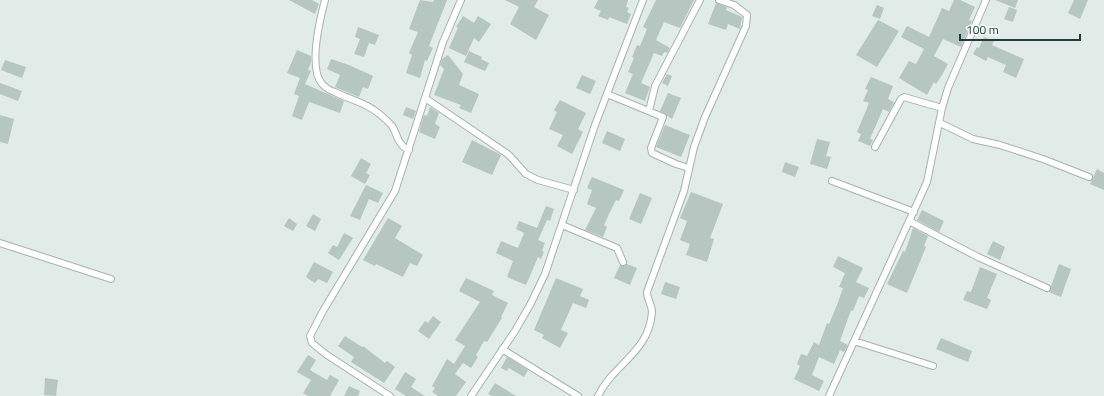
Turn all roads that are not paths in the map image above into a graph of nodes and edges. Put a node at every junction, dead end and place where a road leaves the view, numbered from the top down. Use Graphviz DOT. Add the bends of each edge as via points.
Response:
graph roads {
  1 [pos="317,0"];
  2 [pos="461,0"];
  3 [pos="642,0"];
  4 [pos="700,0"];
  5 [pos="719,0"];
  6 [pos="986,0"];
  7 [pos="325,2"];
  8 [pos="607,94"];
  9 [pos="425,98"];
  10 [pos="942,108"];
  11 [pos="649,111"];
  12 [pos="940,123"];
  13 [pos="875,148"];
  14 [pos="409,150"];
  15 [pos="689,168"];
  16 [pos="1089,177"];
  17 [pos="832,181"];
  18 [pos="574,190"];
  19 [pos="914,212"];
  20 [pos="909,221"];
  21 [pos="562,225"];
  22 [pos="0,243"];
  23 [pos="623,262"];
  24 [pos="111,279"];
  25 [pos="1047,288"];
  26 [pos="854,341"];
  27 [pos="502,350"];
  28 [pos="933,366"];
  29 [pos="390,396"];
  30 [pos="471,396"];
  31 [pos="578,396"];
  32 [pos="598,396"];
  33 [pos="829,396"];
  1 -- 7 [label="street"];
  2 -- 9 [label="street" via="443,42"];
  3 -- 8 [label="street"];
  4 -- 11 [label="street" via="655,86"];
  5 -- 15 [label="street" via="743,10 747,15 747,21 705,117"];
  6 -- 10 [label="street" via="959,60"];
  7 -- 14 [label="street" via="319,22 316,63 322,84 334,92 369,105 392,126 398,142"];
  8 -- 11 [label="street"];
  8 -- 18 [label="street"];
  9 -- 14 [label="street"];
  9 -- 18 [label="street" via="509,155 526,174"];
  10 -- 12 [label="street"];
  10 -- 13 [label="street" via="904,97"];
  11 -- 15 [label="street" via="663,117 651,148 652,153"];
  12 -- 16 [label="street" via="973,139 1036,156"];
  12 -- 19 [label="street" via="927,182"];
  14 -- 29 [label="street" via="395,191 322,311 310,336 312,343 327,355"];
  15 -- 32 [label="street" via="684,191 647,292 652,313 648,330 637,351 613,373"];
  17 -- 19 [label="street"];
  18 -- 21 [label="street"];
  19 -- 20 [label="street"];
  20 -- 25 [label="street" via="978,257"];
  20 -- 26 [label="street"];
  21 -- 23 [label="street" via="617,248"];
  21 -- 27 [label="street" via="545,274 530,306"];
  22 -- 24 [label="street"];
  26 -- 28 [label="street"];
  26 -- 33 [label="street"];
  27 -- 30 [label="street"];
  27 -- 31 [label="street"];
}
